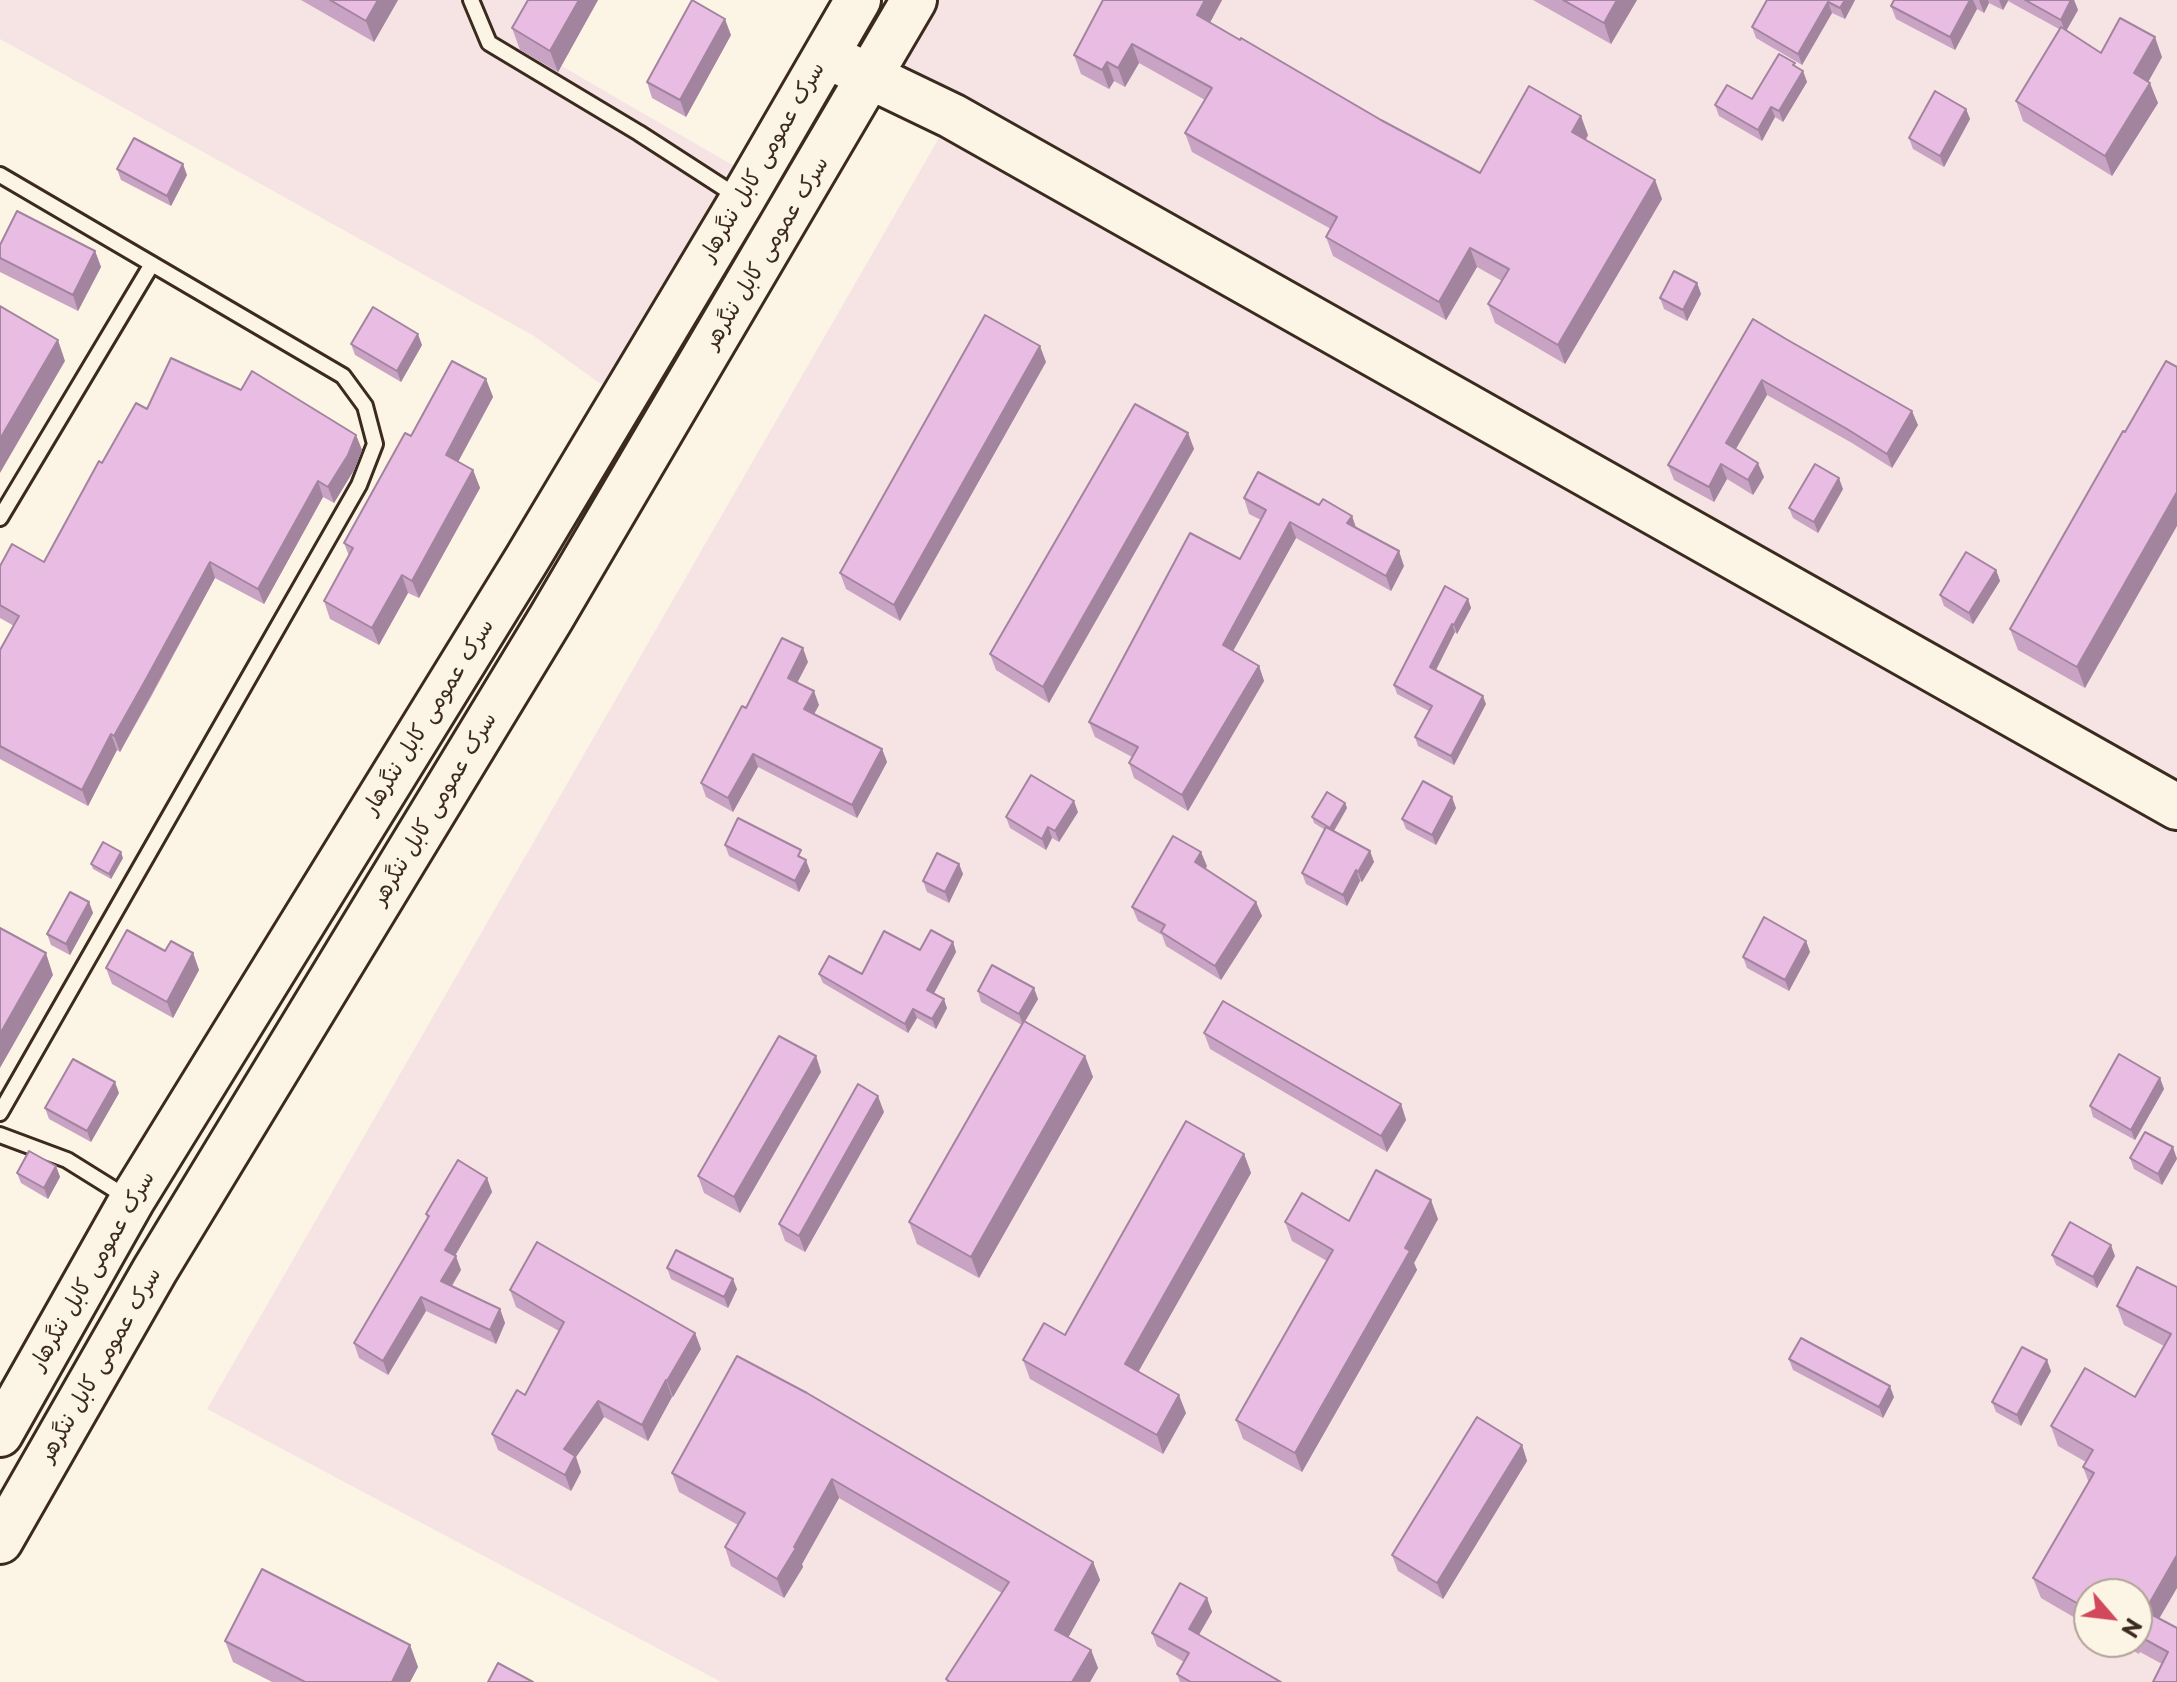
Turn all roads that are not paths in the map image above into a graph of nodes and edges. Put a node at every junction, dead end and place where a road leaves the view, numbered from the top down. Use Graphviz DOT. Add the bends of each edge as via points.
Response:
graph roads {
  1 [pos="471,0"];
  2 [pos="858,0"];
  3 [pos="914,0"];
  4 [pos="826,55"];
  5 [pos="870,78"];
  6 [pos="0,175"];
  7 [pos="742,200"];
  8 [pos="152,264"];
  9 [pos="0,518"];
  10 [pos="2177,807"];
  11 [pos="0,1113"];
  12 [pos="0,1135"];
  13 [pos="132,1200"];
  14 [pos="0,1434"];
  15 [pos="0,1541"];
  1 -- 7 [label="lane" via="489,43"];
  2 -- 4 [label="highway, سرک عمومی کابل ننگرهار"];
  3 -- 5 [label="highway"];
  4 -- 5 [label="highway"];
  4 -- 7 [label="highway, سرک عمومی کابل ننگرهار"];
  5 -- 10 [label="highway" via="966,124"];
  5 -- 15 [label="highway, سرک عمومی کابل ننگرهر" via="551,618 155,1270"];
  6 -- 8 [label="lane"];
  7 -- 13 [label="highway, سرک عمومی کابل ننگرهار"];
  8 -- 9 [label="lane"];
  8 -- 11 [label="lane" via="343,376 365,406 375,444 359,485"];
  12 -- 13 [label="lane" via="67,1160"];
  13 -- 14 [label="highway, سرک عمومی کابل ننگرهار"];
}
